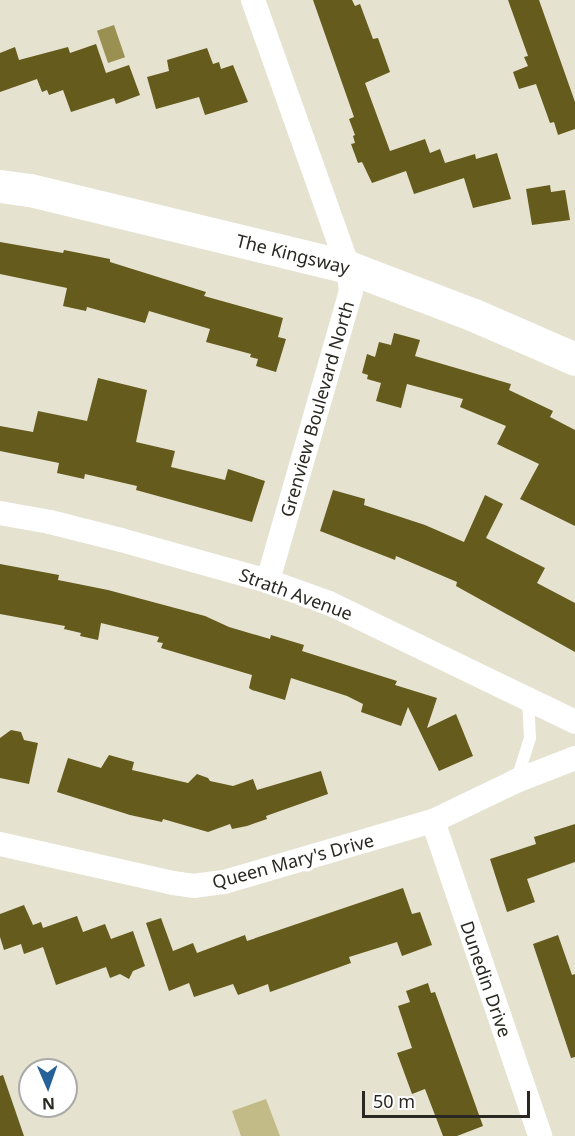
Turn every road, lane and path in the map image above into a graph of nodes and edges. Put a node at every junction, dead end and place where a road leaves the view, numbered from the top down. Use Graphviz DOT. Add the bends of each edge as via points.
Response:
graph roads {
  1 [pos="253,0"];
  2 [pos="0,186"];
  3 [pos="348,267"];
  4 [pos="575,359"];
  5 [pos="0,513"];
  6 [pos="268,581"];
  7 [pos="528,699"];
  8 [pos="575,722"];
  9 [pos="575,758"];
  10 [pos="516,781"];
  11 [pos="433,821"];
  12 [pos="0,844"];
  13 [pos="540,1136"];
  1 -- 3 [label="street, Grenview Boulevard North"];
  2 -- 3 [label="street, The Kingsway"];
  3 -- 4 [label="street, The Kingsway"];
  3 -- 6 [label="street, Grenview Boulevard North" via="348,307"];
  5 -- 6 [label="street, Strath Avenue" via="60,525"];
  6 -- 7 [label="street, Strath Avenue" via="329,603"];
  7 -- 8 [label="street, Strath Avenue"];
  7 -- 10 [label="lane" via="530,738"];
  9 -- 10 [label="street, Queen Mary's Drive"];
  10 -- 11 [label="street, Queen Mary's Drive"];
  11 -- 12 [label="street, Queen Mary's Drive" via="250,875 194,886"];
  11 -- 13 [label="street, Dunedin Drive"];
}
